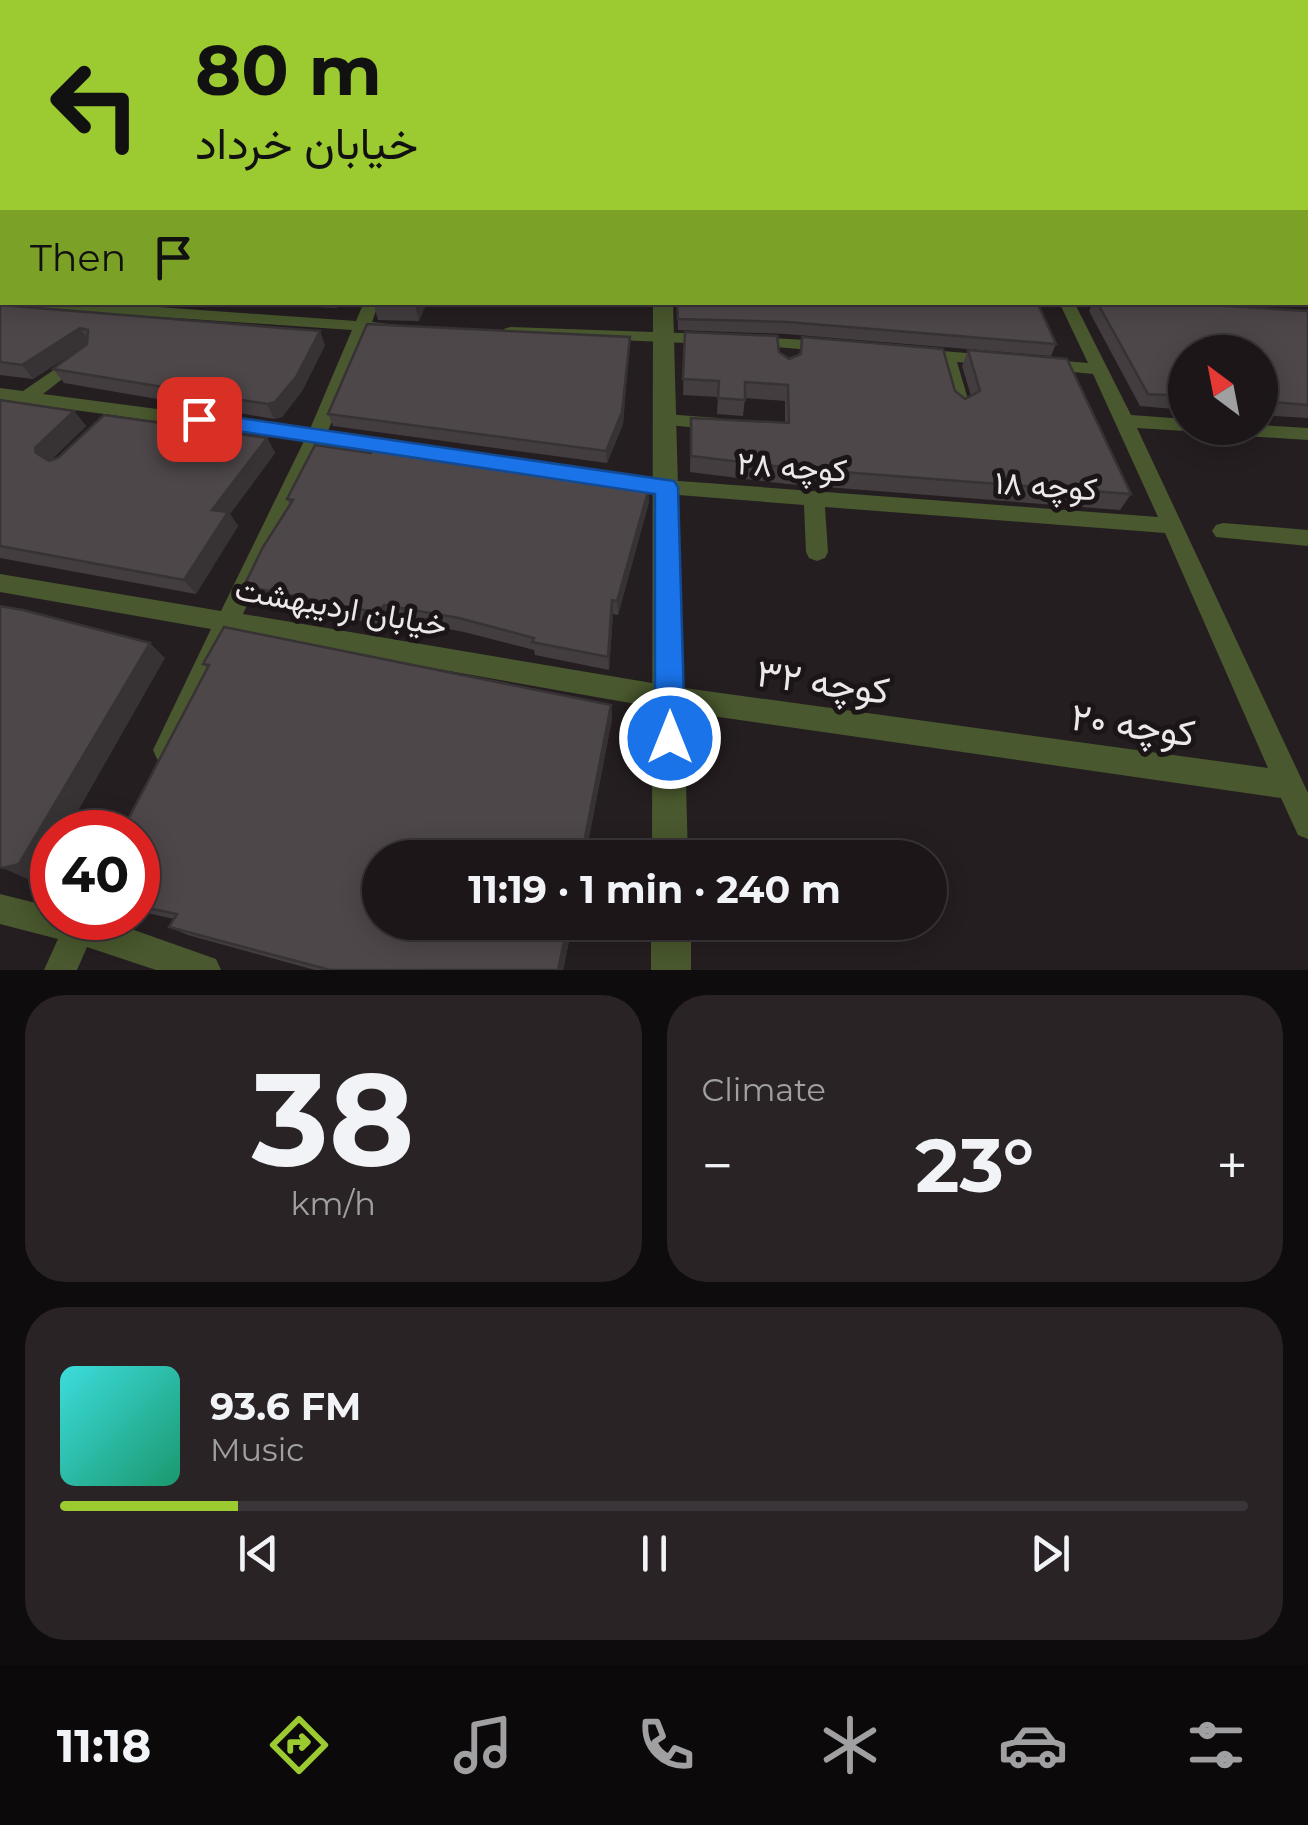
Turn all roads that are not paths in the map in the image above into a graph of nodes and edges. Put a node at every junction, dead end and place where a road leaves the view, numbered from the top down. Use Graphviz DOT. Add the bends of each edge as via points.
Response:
graph roads {
  1 [pos="58,305"];
  2 [pos="371,305"];
  3 [pos="663,305"];
  4 [pos="1069,305"];
  5 [pos="362,326"];
  6 [pos="418,328"];
  7 [pos="493,331"];
  8 [pos="662,337"];
  9 [pos="786,343"];
  10 [pos="839,347"];
  11 [pos="88,350"];
  12 [pos="892,352"];
  13 [pos="947,356"];
  14 [pos="1004,361"];
  15 [pos="1024,363"];
  16 [pos="788,367"];
  17 [pos="1100,369"];
  18 [pos="0,394"];
  19 [pos="26,397"];
  20 [pos="961,406"];
  21 [pos="120,409"];
  22 [pos="666,420"];
  23 [pos="1125,421"];
  24 [pos="1168,424"];
  25 [pos="738,426"];
  26 [pos="96,431"];
  27 [pos="1278,432"];
  28 [pos="317,434"];
  29 [pos="1308,434"];
  30 [pos="414,449"];
  31 [pos="511,464"];
  32 [pos="666,487"];
  33 [pos="814,498"];
  34 [pos="914,506"];
  35 [pos="1173,526"];
  36 [pos="1223,531"];
  37 [pos="1308,538"];
  38 [pos="817,552"];
  39 [pos="0,582"];
  40 [pos="228,619"];
  41 [pos="670,698"];
  42 [pos="965,740"];
  43 [pos="151,779"];
  44 [pos="1290,784"];
  45 [pos="1308,826"];
  46 [pos="670,840"];
  47 [pos="0,909"];
  48 [pos="30,914"];
  49 [pos="74,940"];
  50 [pos="127,940"];
  51 [pos="671,940"];
  52 [pos="60,970"];
  53 [pos="206,970"];
  54 [pos="671,970"];
  1 -- 5 [label="street"];
  2 -- 5 [label="street"];
  3 -- 8 [label="street"];
  4 -- 17 [label="street"];
  5 -- 6 [label="street"];
  5 -- 28 [label="street"];
  7 -- 8 [label="street"];
  8 -- 9 [label="street"];
  8 -- 22 [label="street"];
  9 -- 10 [label="street"];
  9 -- 16 [label="street"];
  11 -- 19 [label="street"];
  12 -- 13 [label="street"];
  13 -- 14 [label="street"];
  13 -- 20 [label="street"];
  15 -- 17 [label="street"];
  17 -- 23 [label="street"];
  18 -- 19 [label="street"];
  19 -- 21 [label="street"];
  21 -- 26 [label="street"];
  21 -- 28 [label="street"];
  22 -- 25 [label="street"];
  22 -- 32 [label="street"];
  23 -- 24 [label="street"];
  23 -- 35 [label="street"];
  27 -- 29 [label="street"];
  28 -- 30 [label="street"];
  28 -- 40 [label="street"];
  31 -- 32 [label="street, کوچه ۲۸"];
  32 -- 33 [label="street, کوچه ۲۸"];
  32 -- 41 [label="street"];
  33 -- 34 [label="street, کوچه ۲۸"];
  33 -- 38 [label="street"];
  34 -- 35 [label="street, کوچه ۱۸"];
  35 -- 44 [label="street"];
  36 -- 37 [label="street"];
  39 -- 40 [label="street, خیابان اردیبهشت"];
  40 -- 41 [label="street, خیابان اردیبهشت"];
  40 -- 43 [label="street"];
  41 -- 42 [label="street, کوچه ۳۲"];
  41 -- 46 [label="street"];
  42 -- 44 [label="street, کوچه ۲۰"];
  44 -- 45 [label="street"];
  47 -- 48 [label="street"];
  49 -- 52 [label="street"];
  50 -- 53 [label="street"];
  51 -- 54 [label="street"];
}
